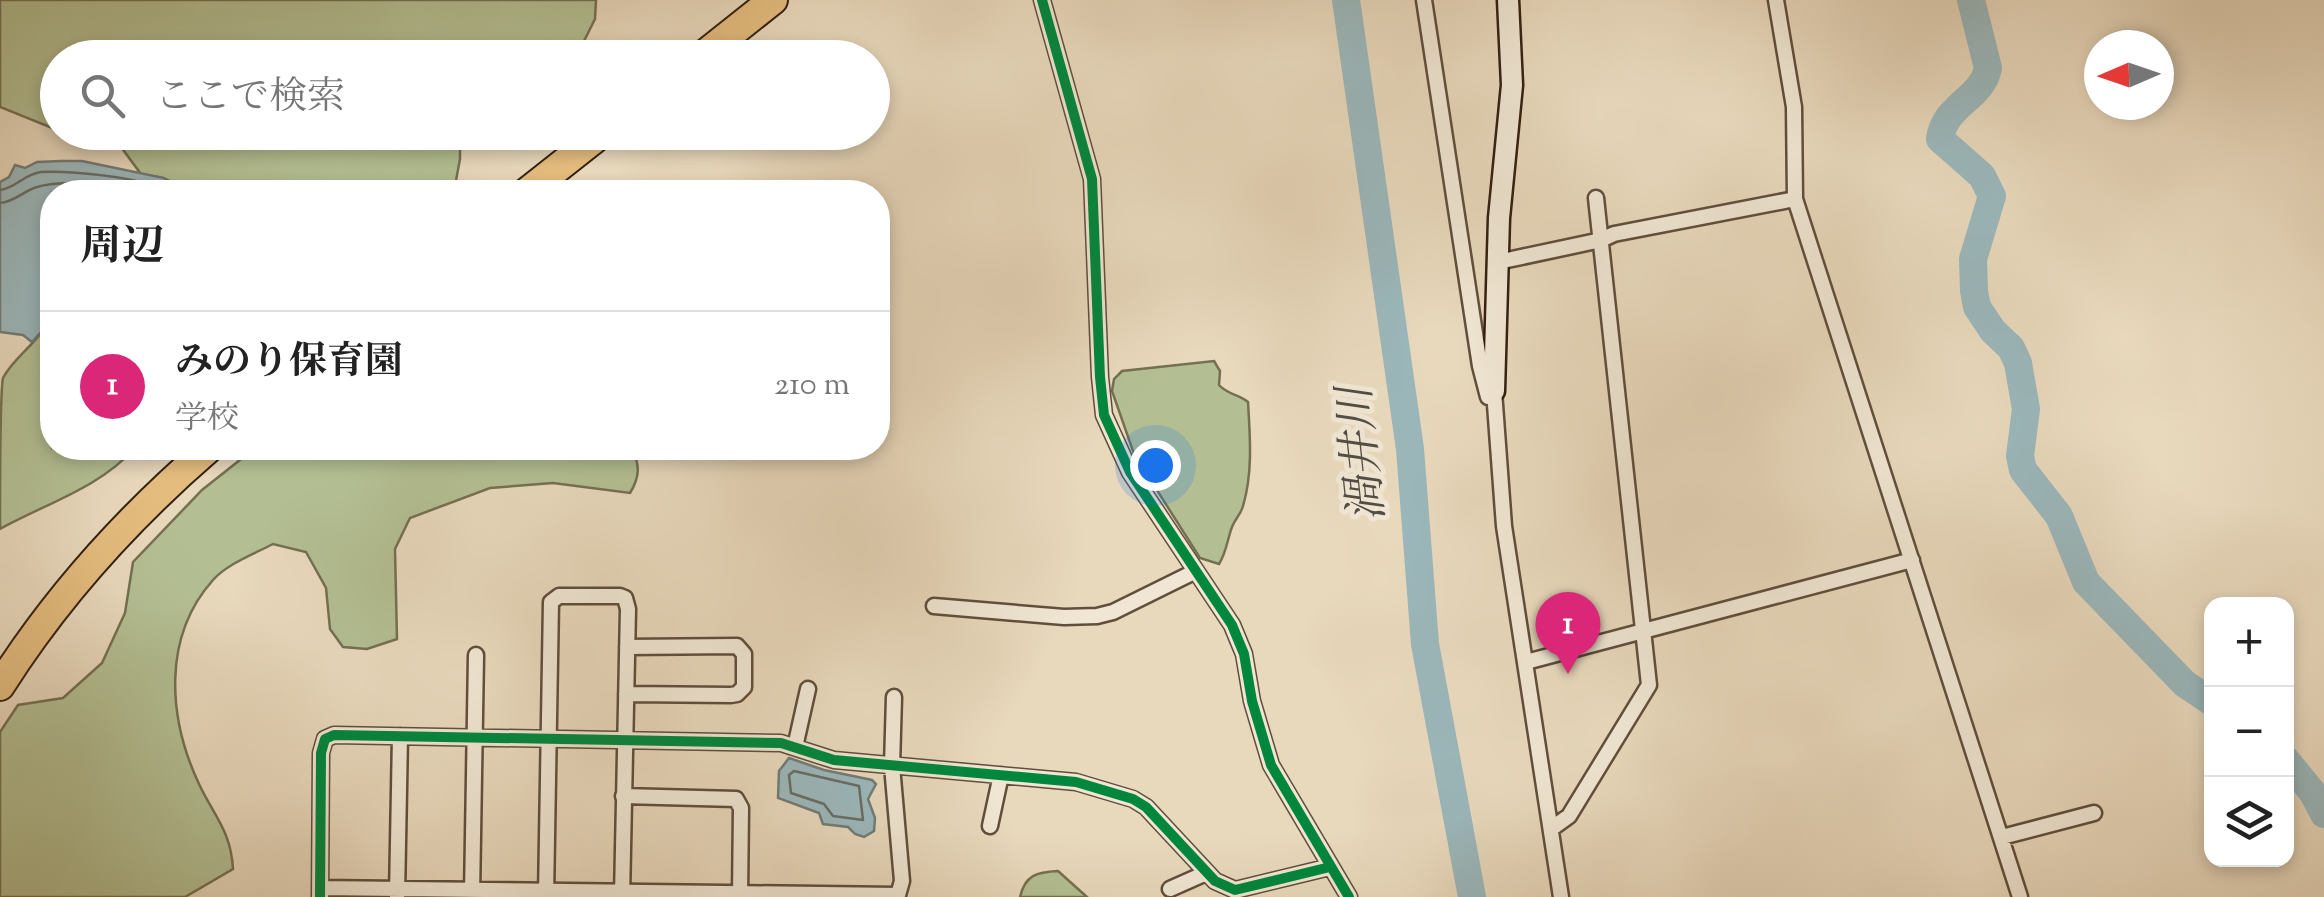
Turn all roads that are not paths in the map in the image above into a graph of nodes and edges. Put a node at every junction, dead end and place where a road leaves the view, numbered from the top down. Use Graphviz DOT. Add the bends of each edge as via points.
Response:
graph roads {
  1 [pos="773,0"];
  2 [pos="1042,0"];
  3 [pos="1424,0"];
  4 [pos="1508,0"];
  5 [pos="1776,0"];
  6 [pos="723,40"];
  7 [pos="581,150"];
  8 [pos="542,180"];
  9 [pos="1596,198"];
  10 [pos="1794,199"];
  11 [pos="1601,240"];
  12 [pos="1498,262"];
  13 [pos="1494,391"];
  14 [pos="1496,427"];
  15 [pos="196,460"];
  16 [pos="1912,560"];
  17 [pos="1196,571"];
  18 [pos="934,606"];
  19 [pos="1644,633"];
  20 [pos="627,647"];
  21 [pos="476,655"];
  22 [pos="1526,662"];
  23 [pos="0,686"];
  24 [pos="808,689"];
  25 [pos="626,694"];
  26 [pos="894,697"];
  27 [pos="400,736"];
  28 [pos="474,738"];
  29 [pos="548,739"];
  30 [pos="625,740"];
  31 [pos="794,747"];
  32 [pos="892,766"];
  33 [pos="1002,775"];
  34 [pos="623,796"];
  35 [pos="2094,814"];
  36 [pos="990,826"];
  37 [pos="1551,829"];
  38 [pos="2002,837"];
  39 [pos="1330,867"];
  40 [pos="1206,873"];
  41 [pos="1170,889"];
  42 [pos="320,892"];
  43 [pos="1224,892"];
  44 [pos="398,893"];
  45 [pos="472,893"];
  46 [pos="546,894"];
  47 [pos="622,894"];
  48 [pos="740,895"];
  49 [pos="1350,897"];
  50 [pos="1561,897"];
  51 [pos="2020,897"];
  1 -- 6 [label="highway"];
  2 -- 17 [label="street" via="1092,179 1104,415 1130,472"];
  3 -- 14 [label="street" via="1480,366"];
  4 -- 12 [label="street" via="1512,86"];
  5 -- 10 [label="street" via="1794,106"];
  7 -- 8 [label="highway"];
  9 -- 11 [label="street"];
  10 -- 11 [label="street"];
  10 -- 16 [label="street"];
  11 -- 12 [label="street"];
  11 -- 19 [label="street"];
  12 -- 13 [label="street"];
  13 -- 14 [label="street"];
  14 -- 22 [label="street"];
  15 -- 23 [label="highway" via="92,562"];
  16 -- 19 [label="street"];
  16 -- 38 [label="street"];
  17 -- 18 [label="street" via="1097,616"];
  17 -- 39 [label="street" via="1240,640 1271,765"];
  19 -- 22 [label="street"];
  19 -- 37 [label="street" via="1649,685 1569,816"];
  20 -- 25 [label="street"];
  20 -- 25 [label="street" via="738,646 744,687 737,694"];
  20 -- 29 [label="street" via="625,598 554,598"];
  21 -- 28 [label="street"];
  22 -- 37 [label="street"];
  24 -- 31 [label="street"];
  25 -- 30 [label="street"];
  26 -- 32 [label="street"];
  27 -- 28 [label="street"];
  27 -- 42 [label="street" via="325,739"];
  27 -- 44 [label="street"];
  28 -- 29 [label="street"];
  28 -- 45 [label="street"];
  29 -- 30 [label="street"];
  29 -- 46 [label="street"];
  30 -- 31 [label="street"];
  30 -- 34 [label="street"];
  31 -- 32 [label="street" via="834,760"];
  32 -- 33 [label="street"];
  32 -- 48 [label="street" via="898,895"];
  33 -- 36 [label="street"];
  33 -- 40 [label="street" via="1076,782 1133,799"];
  34 -- 47 [label="street"];
  34 -- 48 [label="street" via="736,799"];
  35 -- 38 [label="street"];
  37 -- 50 [label="street"];
  38 -- 51 [label="street"];
  39 -- 43 [label="street"];
  39 -- 49 [label="street"];
  40 -- 41 [label="street"];
  40 -- 43 [label="street"];
  42 -- 44 [label="street"];
  44 -- 45 [label="street"];
  45 -- 46 [label="street"];
  46 -- 47 [label="street"];
  47 -- 48 [label="street"];
}
